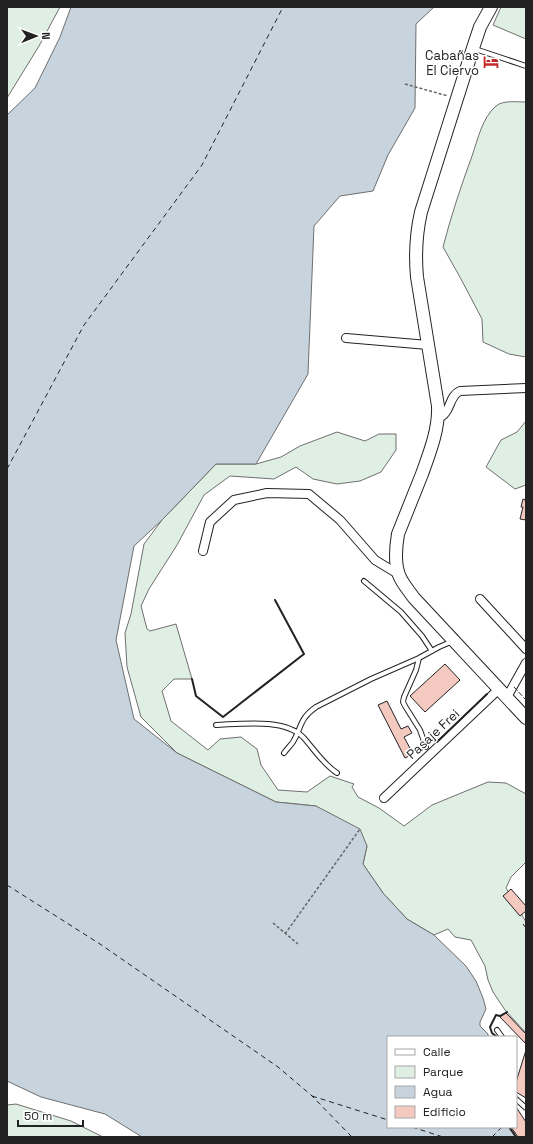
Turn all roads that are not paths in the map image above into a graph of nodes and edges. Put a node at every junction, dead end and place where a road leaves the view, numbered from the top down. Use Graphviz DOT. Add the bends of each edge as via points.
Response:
graph roads {
  1 [pos="491,7"];
  2 [pos="473,48"];
  3 [pos="526,66"];
  4 [pos="346,338"];
  5 [pos="428,346"];
  6 [pos="526,388"];
  7 [pos="438,418"];
  8 [pos="203,551"];
  9 [pos="398,574"];
  10 [pos="364,581"];
  11 [pos="480,599"];
  12 [pos="454,641"];
  13 [pos="526,649"];
  14 [pos="432,651"];
  15 [pos="419,658"];
  16 [pos="526,663"];
  17 [pos="503,693"];
  18 [pos="526,718"];
  19 [pos="216,725"];
  20 [pos="297,733"];
  21 [pos="426,747"];
  22 [pos="284,753"];
  23 [pos="338,773"];
  24 [pos="384,798"];
  25 [pos="497,1030"];
  26 [pos="501,1036"];
  27 [pos="517,1100"];
  28 [pos="526,1108"];
  1 -- 2 [label="main road" via="480,27"];
  2 -- 3 [label="lane"];
  2 -- 5 [label="main road" via="417,229 417,277"];
  4 -- 5 [label="street"];
  5 -- 7 [label="main road"];
  6 -- 7 [label="street" via="460,391 455,394 444,416"];
  7 -- 9 [label="main road" via="429,456 398,534"];
  8 -- 9 [label="street" via="210,522 234,500 266,493 309,494 340,520 376,560"];
  9 -- 12 [label="main road" via="414,598"];
  10 -- 14 [label="lane" via="402,612"];
  11 -- 13 [label="street"];
  12 -- 14 [label="lane"];
  12 -- 17 [label="main road"];
  14 -- 15 [label="lane"];
  15 -- 20 [label="lane" via="316,707 303,719"];
  15 -- 21 [label="lane" via="403,702 420,730"];
  16 -- 17 [label="street, Pasaje Frei"];
  17 -- 18 [label="main road"];
  17 -- 24 [label="street, Pasaje Frei"];
  19 -- 20 [label="lane" via="271,724"];
  20 -- 22 [label="lane"];
  20 -- 23 [label="lane"];
  25 -- 26 [label="lane"];
  27 -- 28 [label="lane"];
}
